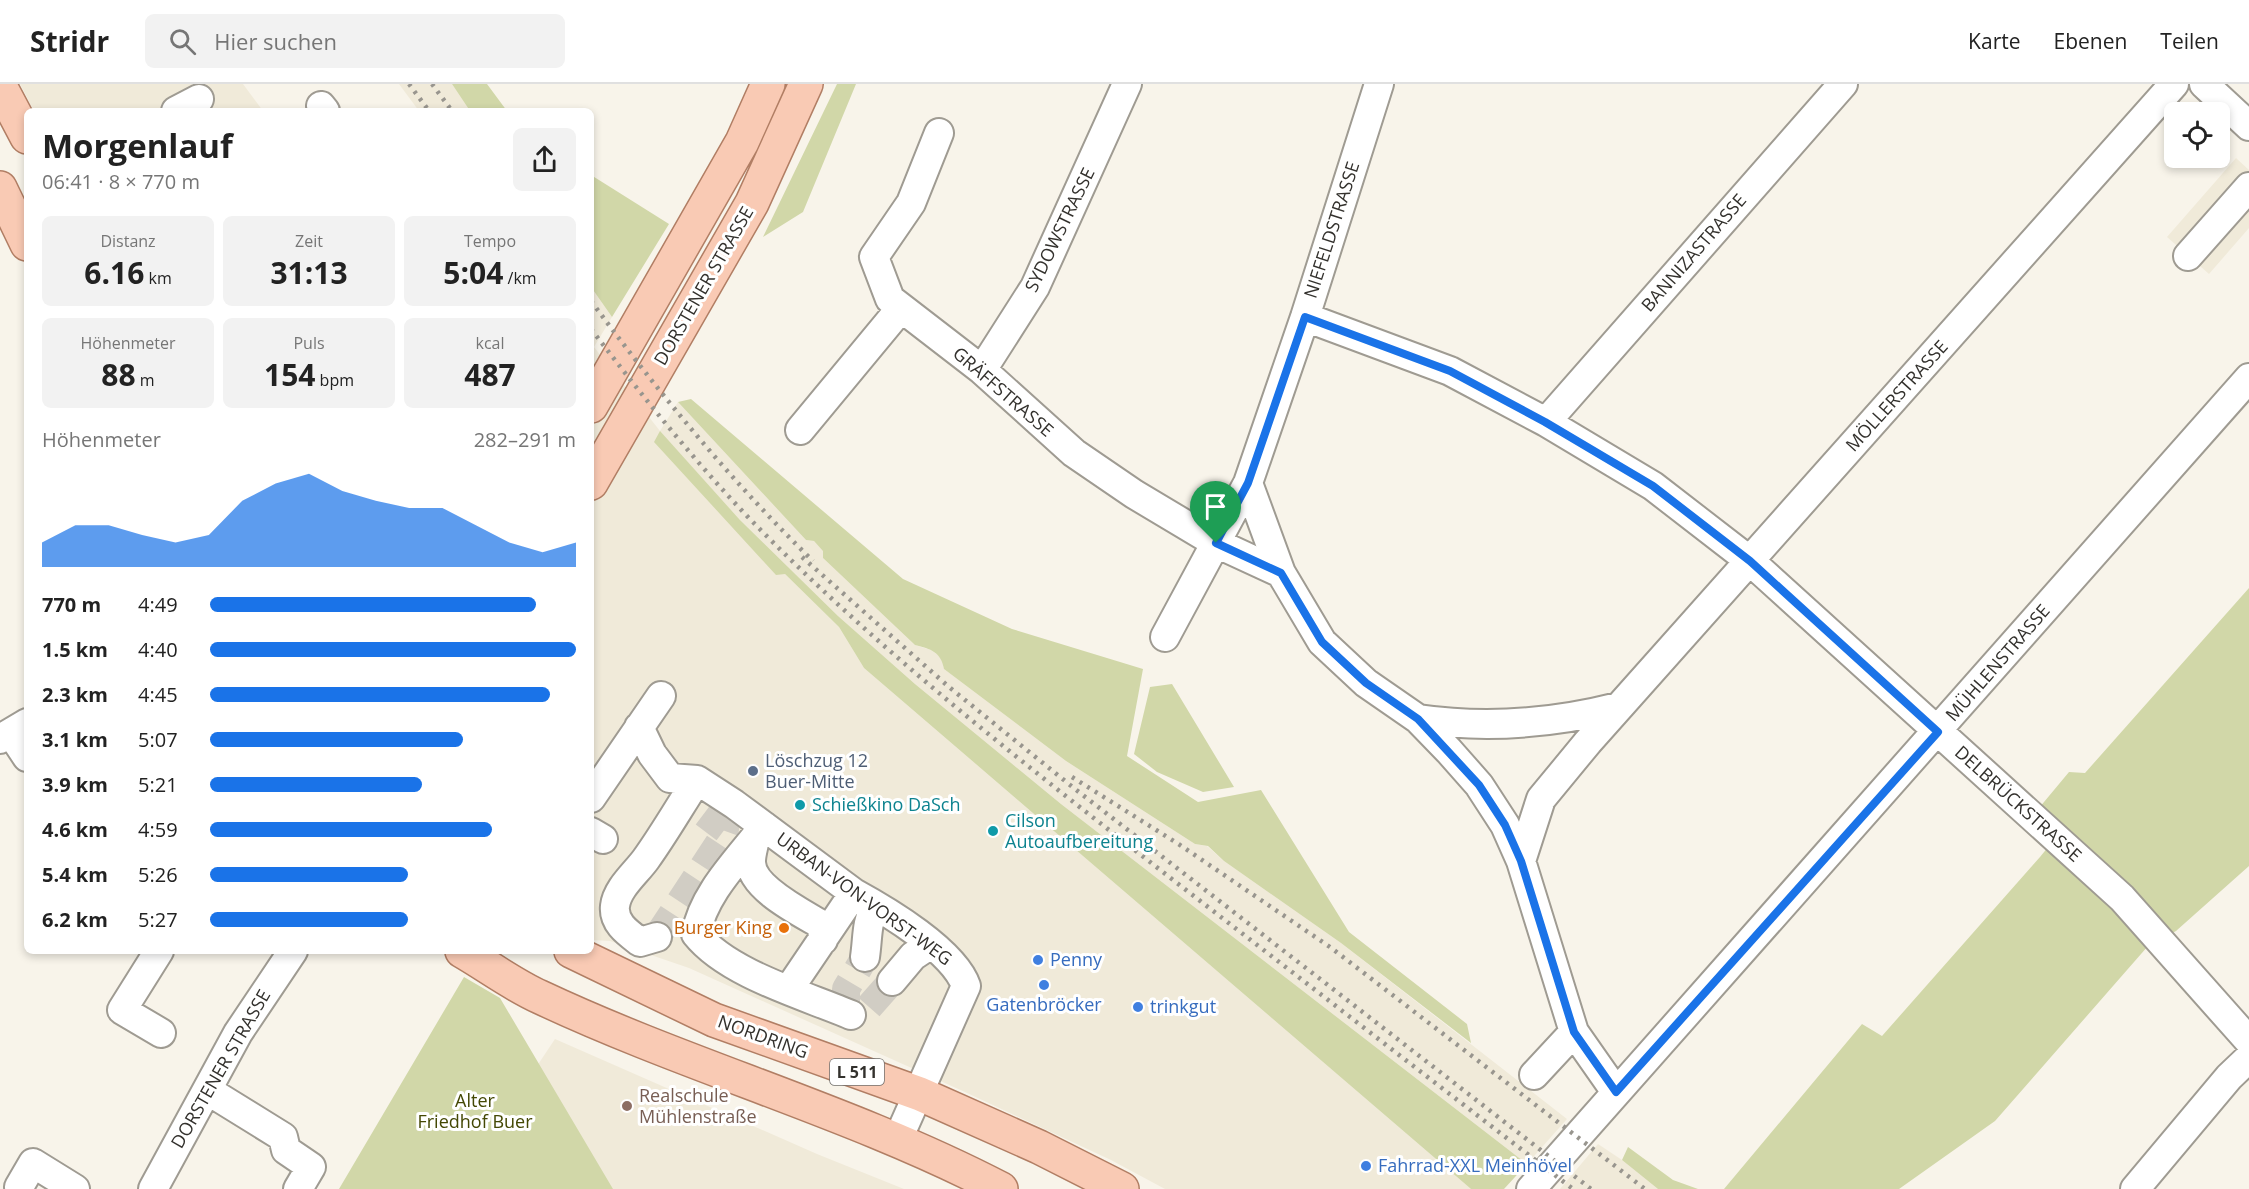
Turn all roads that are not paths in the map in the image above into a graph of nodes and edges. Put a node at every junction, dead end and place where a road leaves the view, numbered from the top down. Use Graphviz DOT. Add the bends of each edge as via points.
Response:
graph roads {
  1 [pos="768,84"];
  2 [pos="806,84"];
  3 [pos="1126,84"];
  4 [pos="1379,84"];
  5 [pos="1843,84"];
  6 [pos="2174,84"];
  7 [pos="2204,84"];
  8 [pos="0,86"];
  9 [pos="2249,126"];
  10 [pos="24,131"];
  11 [pos="939,133"];
  12 [pos="2249,187"];
  13 [pos="4,207"];
  14 [pos="24,239"];
  15 [pos="2188,256"];
  16 [pos="901,308"];
  17 [pos="1305,317"];
  18 [pos="982,370"];
  19 [pos="2249,378"];
  20 [pos="594,401"];
  21 [pos="1545,422"];
  22 [pos="800,430"];
  23 [pos="594,478"];
  24 [pos="1248,483"];
  25 [pos="1216,543"];
  26 [pos="1750,561"];
  27 [pos="1281,573"];
  28 [pos="1165,637"];
  29 [pos="661,696"];
  30 [pos="1618,707"];
  31 [pos="1418,719"];
  32 [pos="639,727"];
  33 [pos="13,732"];
  34 [pos="1938,732"];
  35 [pos="24,752"];
  36 [pos="684,779"];
  37 [pos="594,794"];
  38 [pos="759,832"];
  39 [pos="1521,861"];
  40 [pos="864,899"];
  41 [pos="657,937"];
  42 [pos="823,940"];
  43 [pos="931,944"];
  44 [pos="157,954"];
  45 [pos="291,954"];
  46 [pos="467,954"];
  47 [pos="577,954"];
  48 [pos="865,957"];
  49 [pos="892,981"];
  50 [pos="789,989"];
  51 [pos="856,1010"];
  52 [pos="1574,1032"];
  53 [pos="161,1033"];
  54 [pos="2249,1041"];
  55 [pos="2249,1058"];
  56 [pos="1534,1075"];
  57 [pos="207,1090"];
  58 [pos="1616,1092"];
  59 [pos="920,1094"];
  60 [pos="898,1139"];
  61 [pos="19,1187"];
  62 [pos="75,1189"];
  63 [pos="153,1189"];
  64 [pos="298,1189"];
  65 [pos="1001,1189"];
  66 [pos="1122,1189"];
  67 [pos="1531,1189"];
  68 [pos="2135,1189"];
  1 -- 20 [label="main road" via="742,142"];
  2 -- 23 [label="main road, DORSTENER STRASSE" via="752,203"];
  3 -- 18 [label="street, SYDOWSTRASSE" via="1035,287"];
  4 -- 17 [label="street, NIEFELDSTRASSE"];
  5 -- 21 [label="street, BANNIZASTRASSE"];
  6 -- 26 [label="street, MÖLLERSTRASSE"];
  7 -- 9 [label="street"];
  8 -- 10 [label="main road"];
  11 -- 16 [label="street, GRÄFFSTRASSE" via="911,203 874,257 890,299"];
  12 -- 15 [label="street"];
  13 -- 14 [label="main road"];
  16 -- 18 [label="street, GRÄFFSTRASSE"];
  16 -- 22 [label="street"];
  17 -- 21 [label="street, DELBRÜCKSTRASSE" via="1450,371"];
  17 -- 24 [label="street, NIEFELDSTRASSE"];
  18 -- 25 [label="street, GRÄFFSTRASSE" via="1074,453"];
  19 -- 34 [label="street, MÜHLENSTRASSE"];
  21 -- 26 [label="street, DELBRÜCKSTRASSE" via="1653,486"];
  24 -- 25 [label="street, NIEFELDSTRASSE"];
  24 -- 27 [label="street"];
  25 -- 27 [label="street, GRÄFFSTRASSE"];
  25 -- 28 [label="street, NIEFELDSTRASSE"];
  26 -- 30 [label="street, MÖLLERSTRASSE"];
  26 -- 34 [label="street, DELBRÜCKSTRASSE"];
  27 -- 31 [label="street" via="1322,642 1366,683"];
  29 -- 32 [label="street"];
  30 -- 31 [label="street" via="1571,719 1515,725 1458,725"];
  30 -- 39 [label="street, MÖLLERSTRASSE" via="1541,799"];
  31 -- 39 [label="street" via="1479,785 1505,825"];
  32 -- 36 [label="street, URBAN-VON-VORST-WEG" via="652,754"];
  32 -- 37 [label="street"];
  33 -- 35 [label="street"];
  34 -- 54 [label="street, DELBRÜCKSTRASSE" via="2122,898"];
  34 -- 58 [label="street, MÜHLENSTRASSE"];
  36 -- 38 [label="street, URBAN-VON-VORST-WEG"];
  36 -- 41 [label="street" via="646,858 620,892 615,906 616,921 640,942"];
  38 -- 40 [label="street, URBAN-VON-VORST-WEG"];
  38 -- 42 [label="street" via="750,863 758,880 772,895 822,925"];
  38 -- 50 [label="street" via="722,879 698,920 696,934 706,946 734,963"];
  39 -- 52 [label="street"];
  40 -- 42 [label="street"];
  40 -- 43 [label="street, URBAN-VON-VORST-WEG"];
  40 -- 48 [label="street" via="868,938"];
  42 -- 50 [label="street"];
  43 -- 49 [label="street" via="913,956"];
  43 -- 59 [label="street, URBAN-VON-VORST-WEG" via="961,972 966,986"];
  44 -- 53 [label="street" via="122,1010"];
  45 -- 57 [label="street, DORSTENER STRASSE" via="238,1034"];
  46 -- 60 [label="main road, L 511" via="553,1003"];
  47 -- 59 [label="main road, NORDRING / L 511" via="714,1020"];
  50 -- 51 [label="street"];
  52 -- 56 [label="street"];
  52 -- 58 [label="street"];
  55 -- 68 [label="street"];
  57 -- 63 [label="street, DORSTENER STRASSE"];
  57 -- 64 [label="street" via="282,1137 286,1150 311,1167"];
  58 -- 67 [label="street, MÜHLENSTRASSE"];
  59 -- 60 [label="street, URBAN-VON-VORST-WEG"];
  59 -- 66 [label="main road, NORDRING / L 511"];
  60 -- 65 [label="main road, L 511"];
  61 -- 62 [label="street" via="33,1163"];
}
